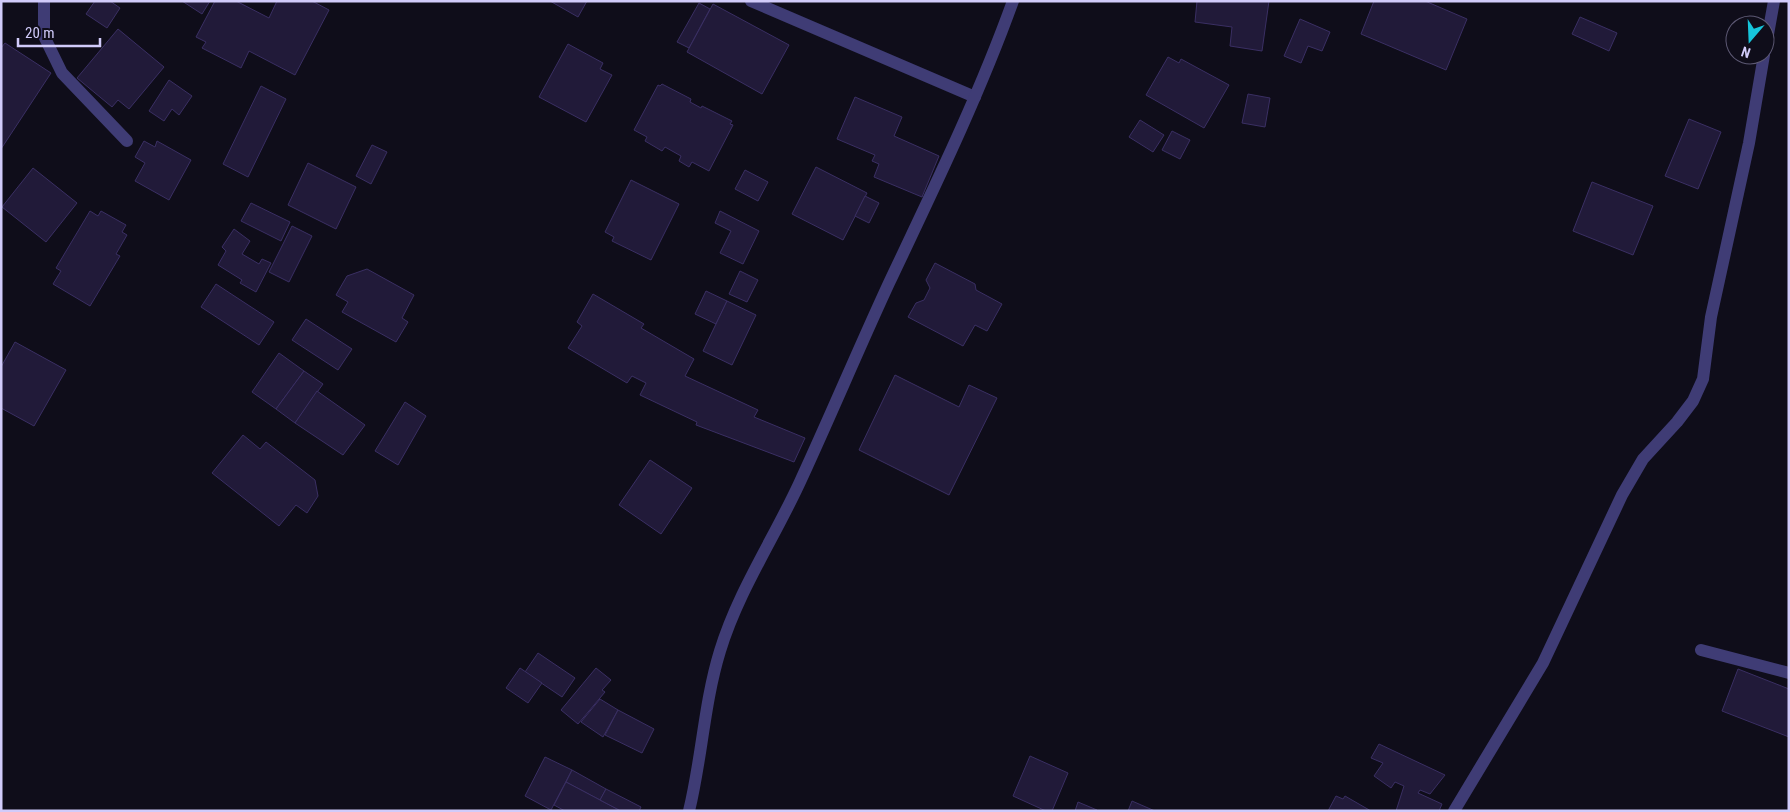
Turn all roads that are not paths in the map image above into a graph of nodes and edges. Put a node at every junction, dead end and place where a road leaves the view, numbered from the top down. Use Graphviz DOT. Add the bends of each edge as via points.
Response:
graph roads {
  1 [pos="44,1"];
  2 [pos="751,1"];
  3 [pos="1013,1"];
  4 [pos="1774,1"];
  5 [pos="1771,15"];
  6 [pos="1762,65"];
  7 [pos="975,97"];
  8 [pos="128,141"];
  9 [pos="1700,650"];
  10 [pos="1789,673"];
  11 [pos="689,811"];
  12 [pos="1454,811"];
  1 -- 8 [label="street" via="44,36 62,73"];
  2 -- 7 [label="street"];
  3 -- 7 [label="street"];
  4 -- 5 [label="street"];
  6 -- 12 [label="street" via="1749,143 1711,317 1703,380 1693,401 1644,458 1622,495 1542,663"];
  7 -- 11 [label="street" via="791,502 735,608 710,695"];
  9 -- 10 [label="street"];
}
